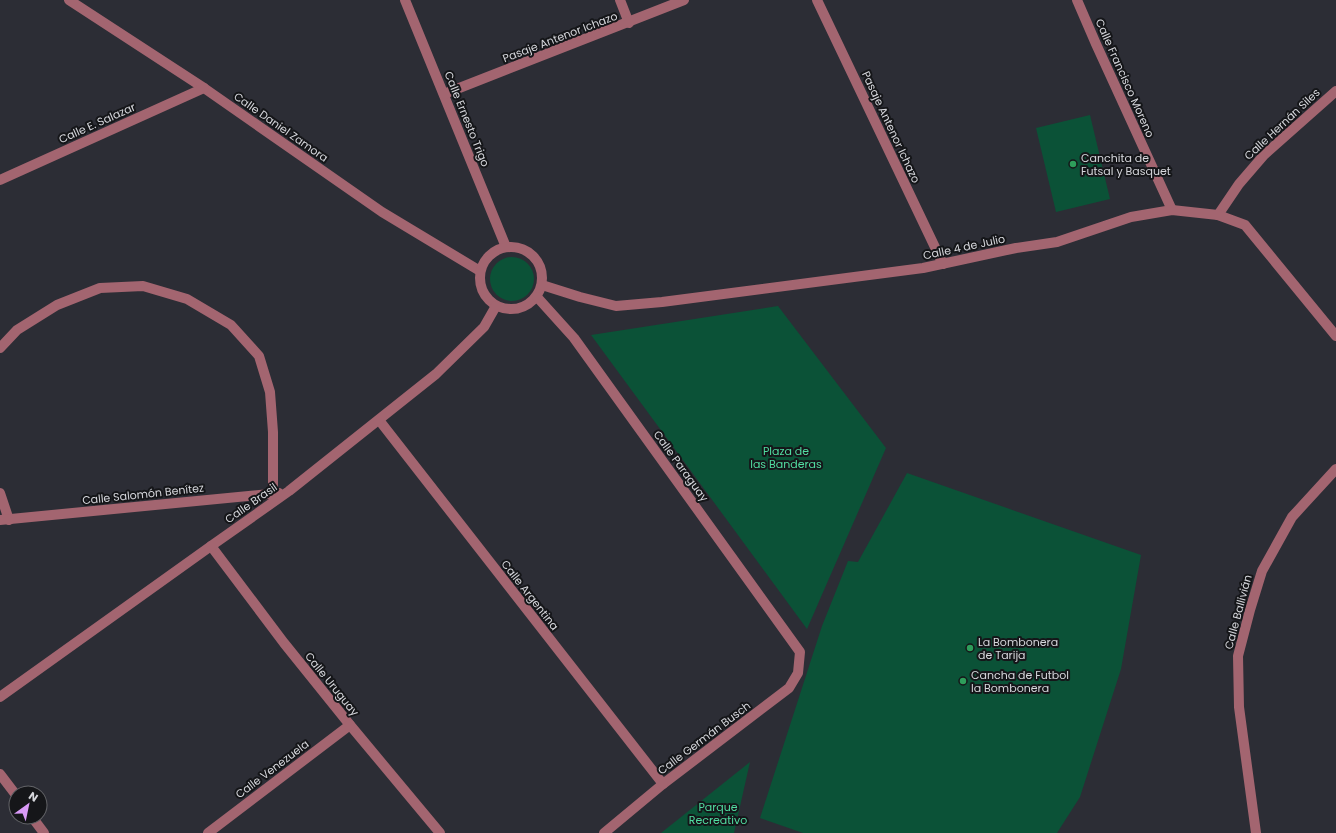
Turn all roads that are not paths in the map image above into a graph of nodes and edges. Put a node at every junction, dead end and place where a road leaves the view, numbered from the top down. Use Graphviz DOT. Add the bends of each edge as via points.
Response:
graph roads {
  1 [pos="69,0"];
  2 [pos="405,0"];
  3 [pos="620,0"];
  4 [pos="684,0"];
  5 [pos="817,0"];
  6 [pos="1077,0"];
  7 [pos="629,23"];
  8 [pos="204,88"];
  9 [pos="1336,91"];
  10 [pos="444,94"];
  11 [pos="0,180"];
  12 [pos="1172,210"];
  13 [pos="1218,215"];
  14 [pos="506,247"];
  15 [pos="943,264"];
  16 [pos="480,271"];
  17 [pos="542,285"];
  18 [pos="537,297"];
  19 [pos="496,306"];
  20 [pos="1336,336"];
  21 [pos="0,348"];
  22 [pos="379,420"];
  23 [pos="1336,469"];
  24 [pos="0,492"];
  25 [pos="289,492"];
  26 [pos="273,493"];
  27 [pos="4,520"];
  28 [pos="211,546"];
  29 [pos="800,652"];
  30 [pos="0,697"];
  31 [pos="350,725"];
  32 [pos="0,774"];
  33 [pos="662,784"];
  34 [pos="8,785"];
  35 [pos="208,833"];
  36 [pos="440,833"];
  37 [pos="604,833"];
  38 [pos="1256,833"];
  1 -- 8 [label="street, Calle Daniel Zamora"];
  2 -- 10 [label="street, Calle Ernesto Trigo"];
  3 -- 7 [label="street"];
  4 -- 7 [label="street, Pasaje Antenor Ichazo"];
  5 -- 15 [label="street, Pasaje Antenor Ichazo"];
  6 -- 12 [label="street, Calle Francisco Moreno"];
  7 -- 10 [label="street, Pasaje Antenor Ichazo"];
  8 -- 11 [label="street, Calle E. Salazar"];
  8 -- 16 [label="street, Calle Daniel Zamora" via="382,212"];
  9 -- 13 [label="street, Calle Hernán Siles" via="1264,155 1239,184"];
  10 -- 14 [label="street, Calle Ernesto Trigo"];
  12 -- 13 [label="street, Calle 4 de Julio"];
  12 -- 15 [label="street, Calle 4 de Julio" via="1131,217 1057,242"];
  13 -- 20 [label="street, Calle 4 de Julio" via="1245,225"];
  14 -- 16 [label="street" via="489,255"];
  14 -- 17 [label="street" via="522,249 534,257 542,274"];
  15 -- 17 [label="street, Calle 4 de Julio" via="616,306"];
  16 -- 19 [label="street" via="480,286 489,301"];
  17 -- 18 [label="street"];
  18 -- 19 [label="street" via="530,304 513,310"];
  18 -- 29 [label="street, Calle Paraguay" via="574,338"];
  19 -- 22 [label="street, Calle Brasil" via="484,327 436,374"];
  21 -- 26 [label="street" via="17,330 57,305 100,288 142,286 187,299 231,326 259,356 270,392"];
  22 -- 25 [label="street, Calle Brasil"];
  22 -- 33 [label="street, Calle Argentina"];
  23 -- 38 [label="street, Calle Ballivián" via="1292,516 1262,571 1238,656 1239,707"];
  24 -- 27 [label="street"];
  25 -- 26 [label="street, Calle Salomón Benítez"];
  25 -- 28 [label="street, Calle Brasil"];
  26 -- 27 [label="street, Calle Salomón Benítez"];
  28 -- 30 [label="street, Calle Brasil"];
  28 -- 31 [label="street, Calle Uruguay"];
  29 -- 33 [label="street, Calle Germán Busch" via="798,673 789,688"];
  31 -- 35 [label="street, Calle Venezuela"];
  31 -- 36 [label="street, Calle Uruguay"];
  32 -- 34 [label="street"];
  33 -- 37 [label="street, Calle Germán Busch"];
}
